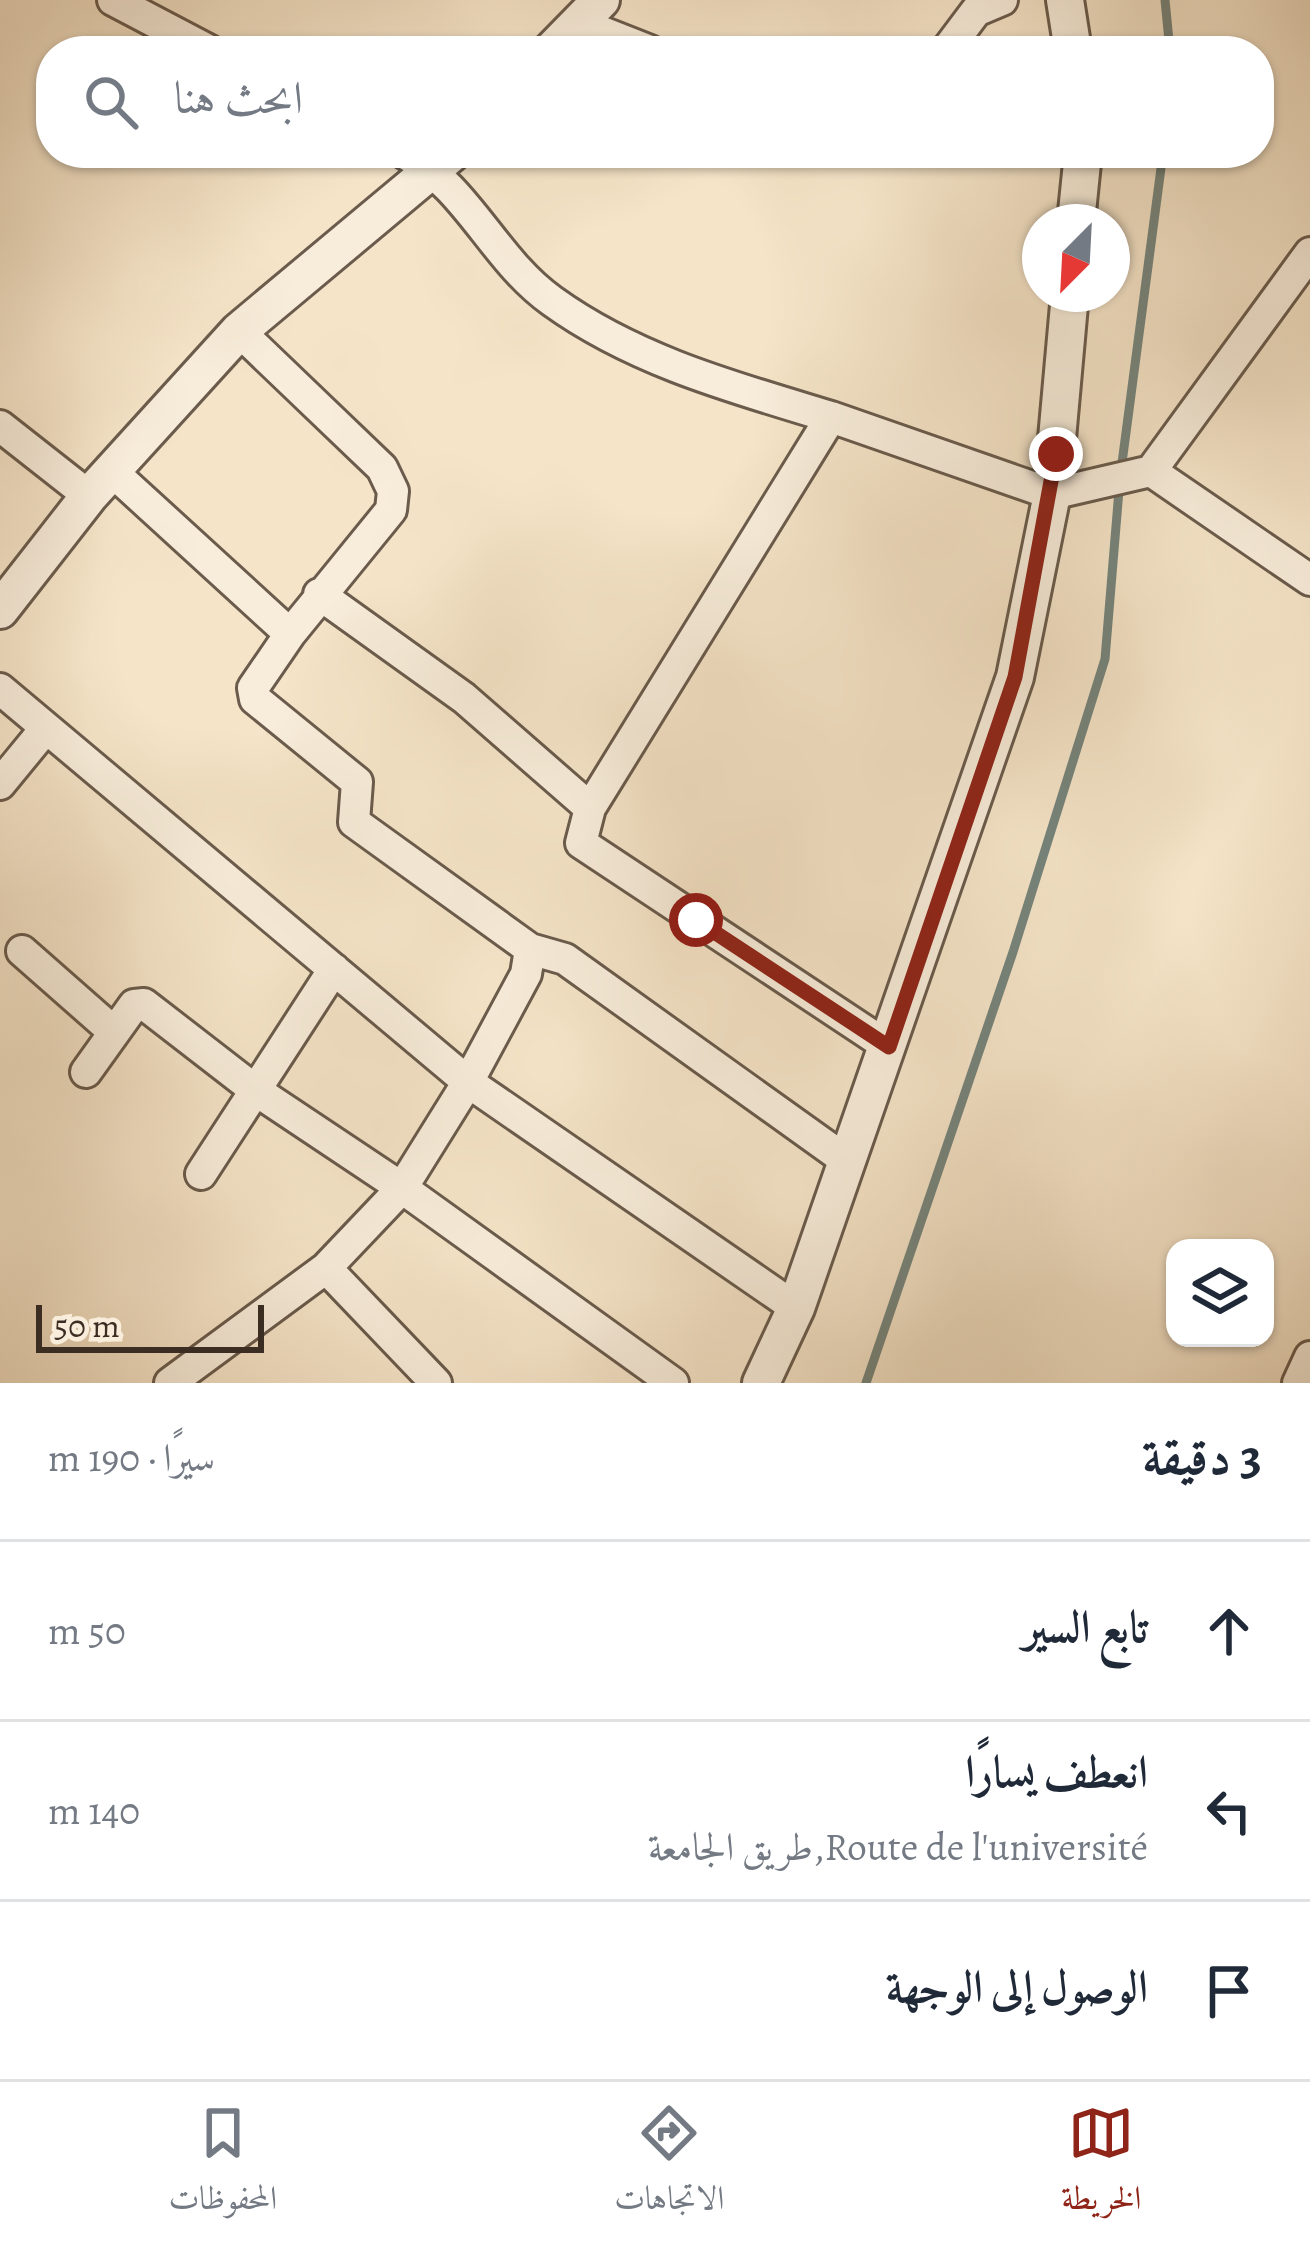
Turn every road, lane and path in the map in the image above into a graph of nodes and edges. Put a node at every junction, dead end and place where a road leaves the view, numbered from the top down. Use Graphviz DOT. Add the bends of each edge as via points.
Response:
graph roads {
  1 [pos="113,0"];
  2 [pos="1002,0"];
  3 [pos="1065,0"];
  4 [pos="590,11"];
  5 [pos="181,36"];
  6 [pos="566,36"];
  7 [pos="628,36"];
  8 [pos="957,36"];
  9 [pos="1071,36"];
  10 [pos="421,168"];
  11 [pos="439,168"];
  12 [pos="1081,168"];
  13 [pos="1078,204"];
  14 [pos="1310,253"];
  15 [pos="1068,312"];
  16 [pos="239,331"];
  17 [pos="831,417"];
  18 [pos="0,426"];
  19 [pos="1151,471"];
  20 [pos="102,485"];
  21 [pos="1052,494"];
  22 [pos="1310,580"];
  23 [pos="319,594"];
  24 [pos="0,610"];
  25 [pos="290,634"];
  26 [pos="0,688"];
  27 [pos="46,728"];
  28 [pos="0,784"];
  29 [pos="590,808"];
  30 [pos="530,949"];
  31 [pos="22,951"];
  32 [pos="334,969"];
  33 [pos="114,1032"];
  34 [pos="889,1047"];
  35 [pos="86,1072"];
  36 [pos="468,1082"];
  37 [pos="255,1090"];
  38 [pos="847,1161"];
  39 [pos="201,1174"];
  40 [pos="402,1188"];
  41 [pos="326,1268"];
  42 [pos="796,1308"];
  43 [pos="1310,1357"];
  44 [pos="170,1383"];
  45 [pos="436,1383"];
  46 [pos="673,1383"];
  47 [pos="761,1383"];
  48 [pos="1298,1383"];
  1 -- 5 [label="street"];
  2 -- 8 [label="street" via="976,11"];
  3 -- 9 [label="street"];
  4 -- 6 [label="street"];
  4 -- 7 [label="street"];
  10 -- 16 [label="street"];
  11 -- 17 [label="street" via="550,300 678,370"];
  12 -- 13 [label="street"];
  14 -- 19 [label="street"];
  15 -- 21 [label="street"];
  16 -- 20 [label="street"];
  16 -- 23 [label="street" via="382,468 393,491 391,511"];
  17 -- 21 [label="street"];
  17 -- 29 [label="street"];
  18 -- 20 [label="street"];
  19 -- 21 [label="street"];
  19 -- 22 [label="street"];
  20 -- 24 [label="street"];
  20 -- 25 [label="street"];
  21 -- 34 [label="street" via="1015,677"];
  23 -- 25 [label="street"];
  23 -- 29 [label="street" via="464,698"];
  25 -- 30 [label="street" via="253,688 255,699 357,782 354,822"];
  26 -- 27 [label="street"];
  27 -- 28 [label="street"];
  27 -- 32 [label="street"];
  29 -- 34 [label="street" via="580,843"];
  30 -- 36 [label="street" via="526,974"];
  30 -- 38 [label="street" via="565,959"];
  31 -- 33 [label="street"];
  32 -- 36 [label="street"];
  32 -- 37 [label="street"];
  33 -- 35 [label="street"];
  33 -- 37 [label="street" via="134,1005 144,1004"];
  34 -- 38 [label="street"];
  36 -- 40 [label="street"];
  36 -- 42 [label="street"];
  37 -- 39 [label="street"];
  37 -- 40 [label="street"];
  38 -- 42 [label="street"];
  40 -- 41 [label="street"];
  40 -- 46 [label="street"];
  41 -- 44 [label="street"];
  41 -- 45 [label="street"];
  42 -- 47 [label="street"];
  43 -- 48 [label="street"];
}
